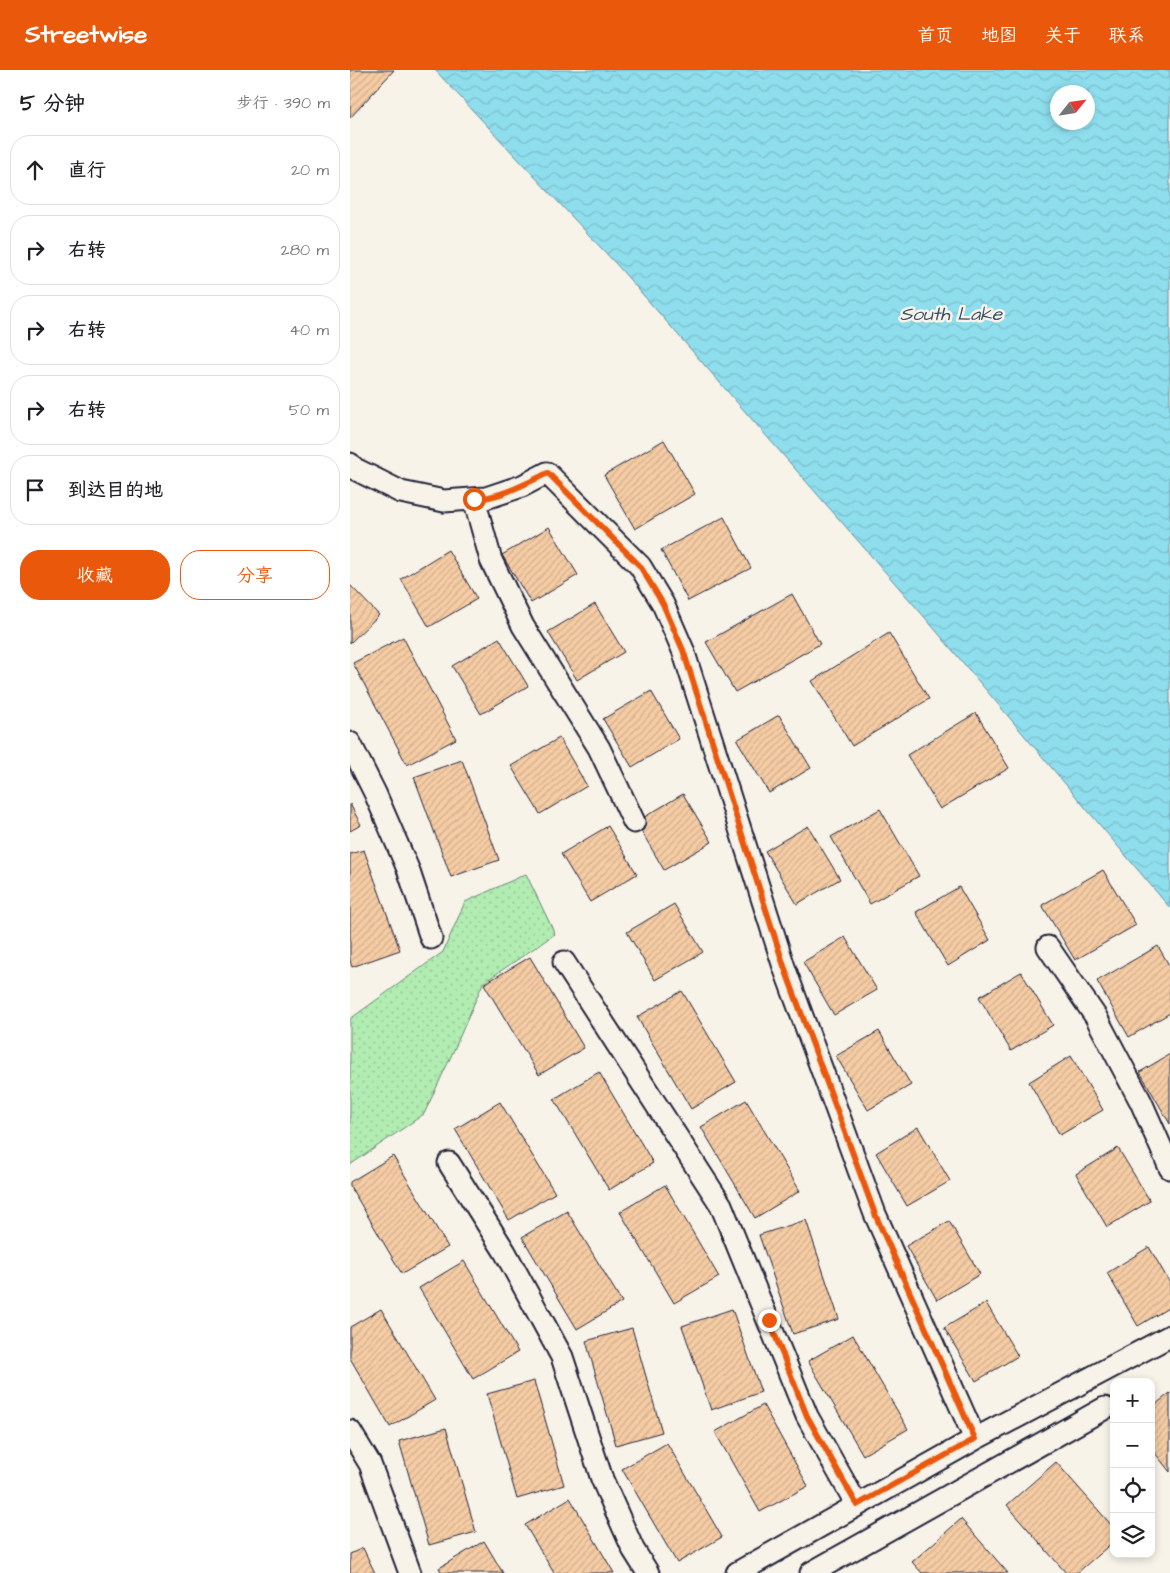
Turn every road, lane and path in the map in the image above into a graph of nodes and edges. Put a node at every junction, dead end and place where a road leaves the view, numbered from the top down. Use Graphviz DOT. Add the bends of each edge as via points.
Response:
graph roads {
  1 [pos="352,469"];
  2 [pos="474,499"];
  3 [pos="350,743"];
  4 [pos="634,822"];
  5 [pos="431,938"];
  6 [pos="1048,946"];
  7 [pos="564,962"];
  8 [pos="449,1163"];
  9 [pos="1170,1168"];
  10 [pos="1170,1336"];
  11 [pos="1105,1408"];
  12 [pos="350,1432"];
  13 [pos="975,1439"];
  14 [pos="857,1505"];
  15 [pos="410,1573"];
  16 [pos="648,1573"];
  17 [pos="737,1573"];
  18 [pos="811,1573"];
  1 -- 2 [label="street" via="401,492 444,501"];
  2 -- 4 [label="street" via="491,560 519,618 599,748"];
  2 -- 13 [label="street" via="522,486 548,473 640,566 663,604 683,650 784,966 875,1214"];
  3 -- 5 [label="street" via="404,860"];
  6 -- 9 [label="street" via="1096,1017 1141,1102"];
  7 -- 14 [label="street" via="721,1205 807,1416"];
  8 -- 16 [label="street" via="505,1252 562,1357 602,1479 633,1549"];
  10 -- 13 [label="street"];
  11 -- 18 [label="street"];
  12 -- 15 [label="street" via="370,1464"];
  13 -- 14 [label="street"];
  14 -- 17 [label="street"];
}
